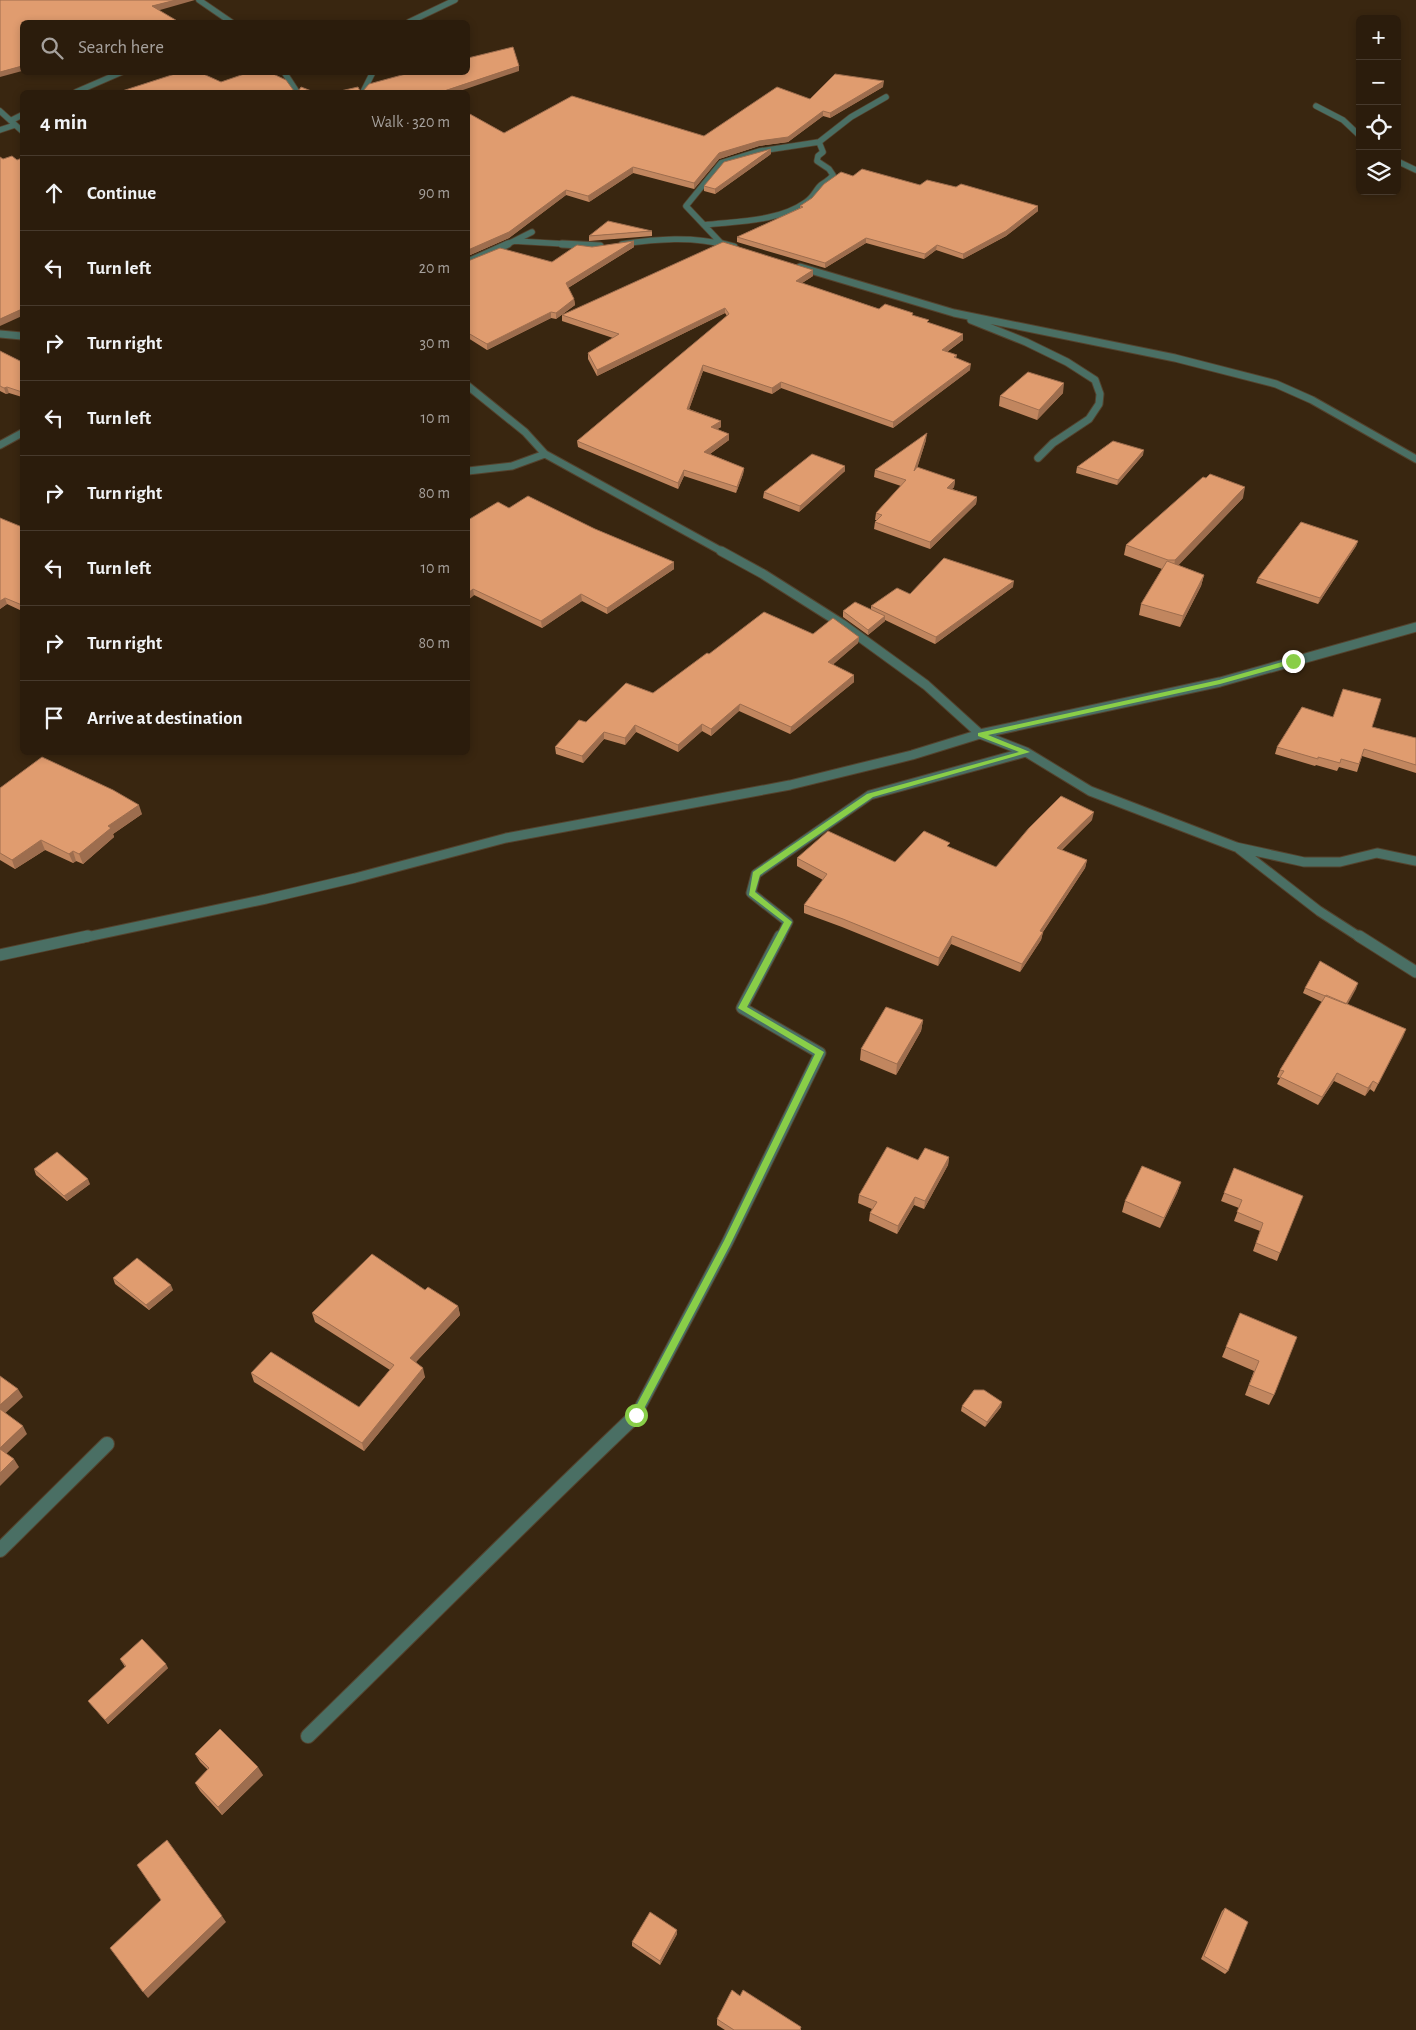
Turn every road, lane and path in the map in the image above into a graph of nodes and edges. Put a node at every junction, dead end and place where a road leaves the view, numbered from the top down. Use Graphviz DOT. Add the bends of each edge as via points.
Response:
graph roads {
  1 [pos="198,0"];
  2 [pos="455,0"];
  3 [pos="227,20"];
  4 [pos="413,20"];
  5 [pos="115,75"];
  6 [pos="286,75"];
  7 [pos="372,75"];
  8 [pos="81,90"];
  9 [pos="296,90"];
  10 [pos="363,90"];
  11 [pos="886,97"];
  12 [pos="1316,106"];
  13 [pos="0,111"];
  14 [pos="20,117"];
  15 [pos="14,123"];
  16 [pos="20,129"];
  17 [pos="0,130"];
  18 [pos="1356,132"];
  19 [pos="819,142"];
  20 [pos="1401,163"];
  21 [pos="1416,170"];
  22 [pos="704,225"];
  23 [pos="532,232"];
  24 [pos="514,242"];
  25 [pos="720,242"];
  26 [pos="739,248"];
  27 [pos="470,261"];
  28 [pos="796,266"];
  29 [pos="954,313"];
  30 [pos="0,334"];
  31 [pos="20,336"];
  32 [pos="470,388"];
  33 [pos="20,434"];
  34 [pos="0,445"];
  35 [pos="545,454"];
  36 [pos="1038,458"];
  37 [pos="1416,459"];
  38 [pos="470,471"];
  39 [pos="1416,627"];
  40 [pos="980,734"];
  41 [pos="1026,752"];
  42 [pos="1236,847"];
  43 [pos="1416,861"];
  44 [pos="0,955"];
  45 [pos="1416,972"];
  46 [pos="107,1444"];
  47 [pos="0,1550"];
  48 [pos="308,1736"];
  1 -- 3 [label="street"];
  2 -- 4 [label="street"];
  5 -- 8 [label="street"];
  6 -- 9 [label="street"];
  7 -- 10 [label="street"];
  11 -- 19 [label="street" via="851,117"];
  12 -- 18 [label="street" via="1343,120"];
  13 -- 15 [label="street"];
  14 -- 15 [label="street"];
  15 -- 16 [label="street"];
  15 -- 17 [label="street"];
  19 -- 22 [label="street" via="760,151 721,163 686,206"];
  19 -- 22 [label="street" via="823,152 818,161 833,175 805,203 787,212"];
  20 -- 21 [label="street"];
  22 -- 25 [label="street"];
  23 -- 24 [label="street"];
  24 -- 25 [label="street" via="609,246 666,239"];
  24 -- 27 [label="street"];
  25 -- 26 [label="street"];
  28 -- 29 [label="street"];
  29 -- 36 [label="street" via="1026,342 1068,362 1095,380 1100,394 1099,404 1089,419"];
  29 -- 37 [label="street" via="1175,358 1276,384 1312,400"];
  30 -- 31 [label="street"];
  32 -- 35 [label="street" via="525,432"];
  33 -- 34 [label="street"];
  35 -- 38 [label="street" via="512,466"];
  35 -- 40 [label="street" via="763,574 842,624 926,685"];
  39 -- 40 [label="street" via="1220,682"];
  40 -- 41 [label="street"];
  40 -- 44 [label="street" via="790,786 506,838 266,899"];
  41 -- 42 [label="street" via="1090,791"];
  41 -- 48 [label="street" via="870,796 756,874 751,893 788,922 742,1008 820,1052 727,1243 636,1415"];
  42 -- 43 [label="street" via="1304,862 1340,862 1376,853"];
  42 -- 45 [label="street" via="1319,911"];
  46 -- 47 [label="street"];
}
